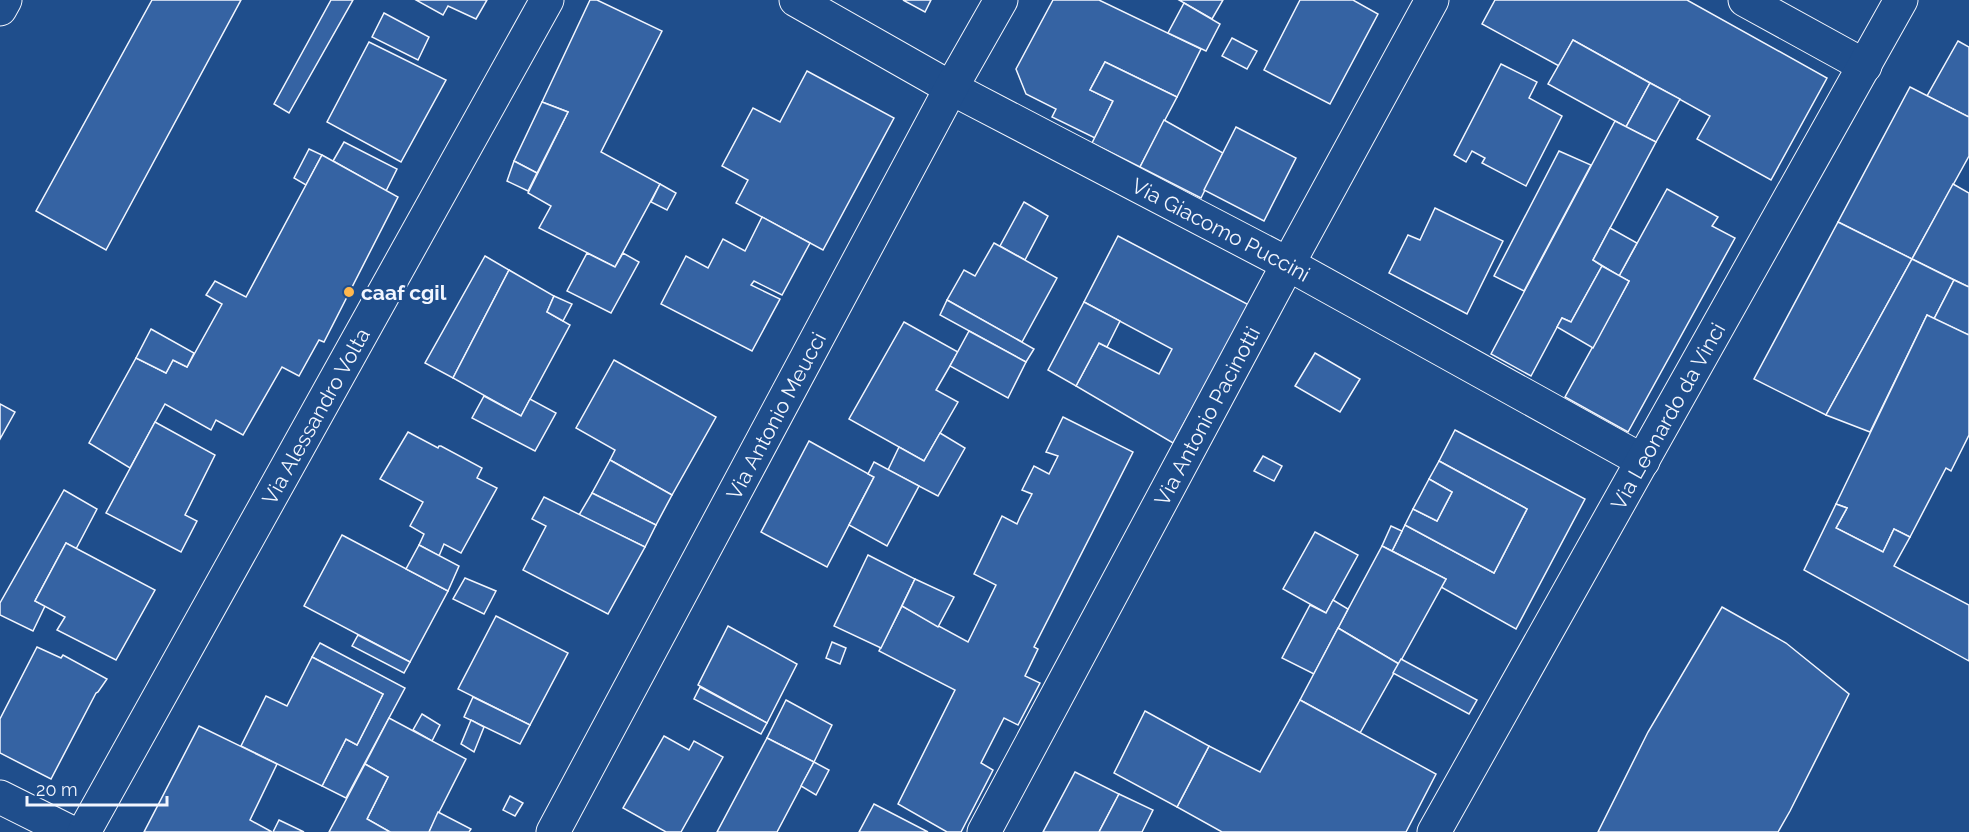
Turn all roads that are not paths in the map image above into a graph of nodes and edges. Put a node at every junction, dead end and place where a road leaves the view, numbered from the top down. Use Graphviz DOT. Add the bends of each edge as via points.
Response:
graph roads {
  1 [pos="5,0"];
  2 [pos="547,0"];
  3 [pos="796,0"];
  4 [pos="1000,0"];
  5 [pos="1432,0"];
  6 [pos="1745,0"];
  7 [pos="1901,0"];
  8 [pos="0,9"];
  9 [pos="1865,66"];
  10 [pos="951,88"];
  11 [pos="1288,264"];
  12 [pos="1643,461"];
  13 [pos="0,797"];
  14 [pos="70,832"];
  15 [pos="84,832"];
  16 [pos="553,832"];
  17 [pos="984,832"];
  18 [pos="1434,832"];
  1 -- 8 [label="street"];
  2 -- 15 [label="street, Via Alessandro Volta"];
  3 -- 10 [label="street, Via Giacomo Puccini"];
  4 -- 10 [label="street, Via Antonio Meucci"];
  5 -- 11 [label="street, Via Antonio Pacinotti"];
  6 -- 9 [label="street"];
  7 -- 9 [label="street, Via Leonardo da Vinci"];
  9 -- 12 [label="street, Via Leonardo da Vinci"];
  10 -- 11 [label="street, Via Giacomo Puccini"];
  10 -- 16 [label="street, Via Antonio Meucci"];
  11 -- 12 [label="street, Via Giacomo Puccini"];
  11 -- 17 [label="street, Via Antonio Pacinotti"];
  12 -- 18 [label="street, Via Leonardo da Vinci"];
  13 -- 14 [label="street"];
}
